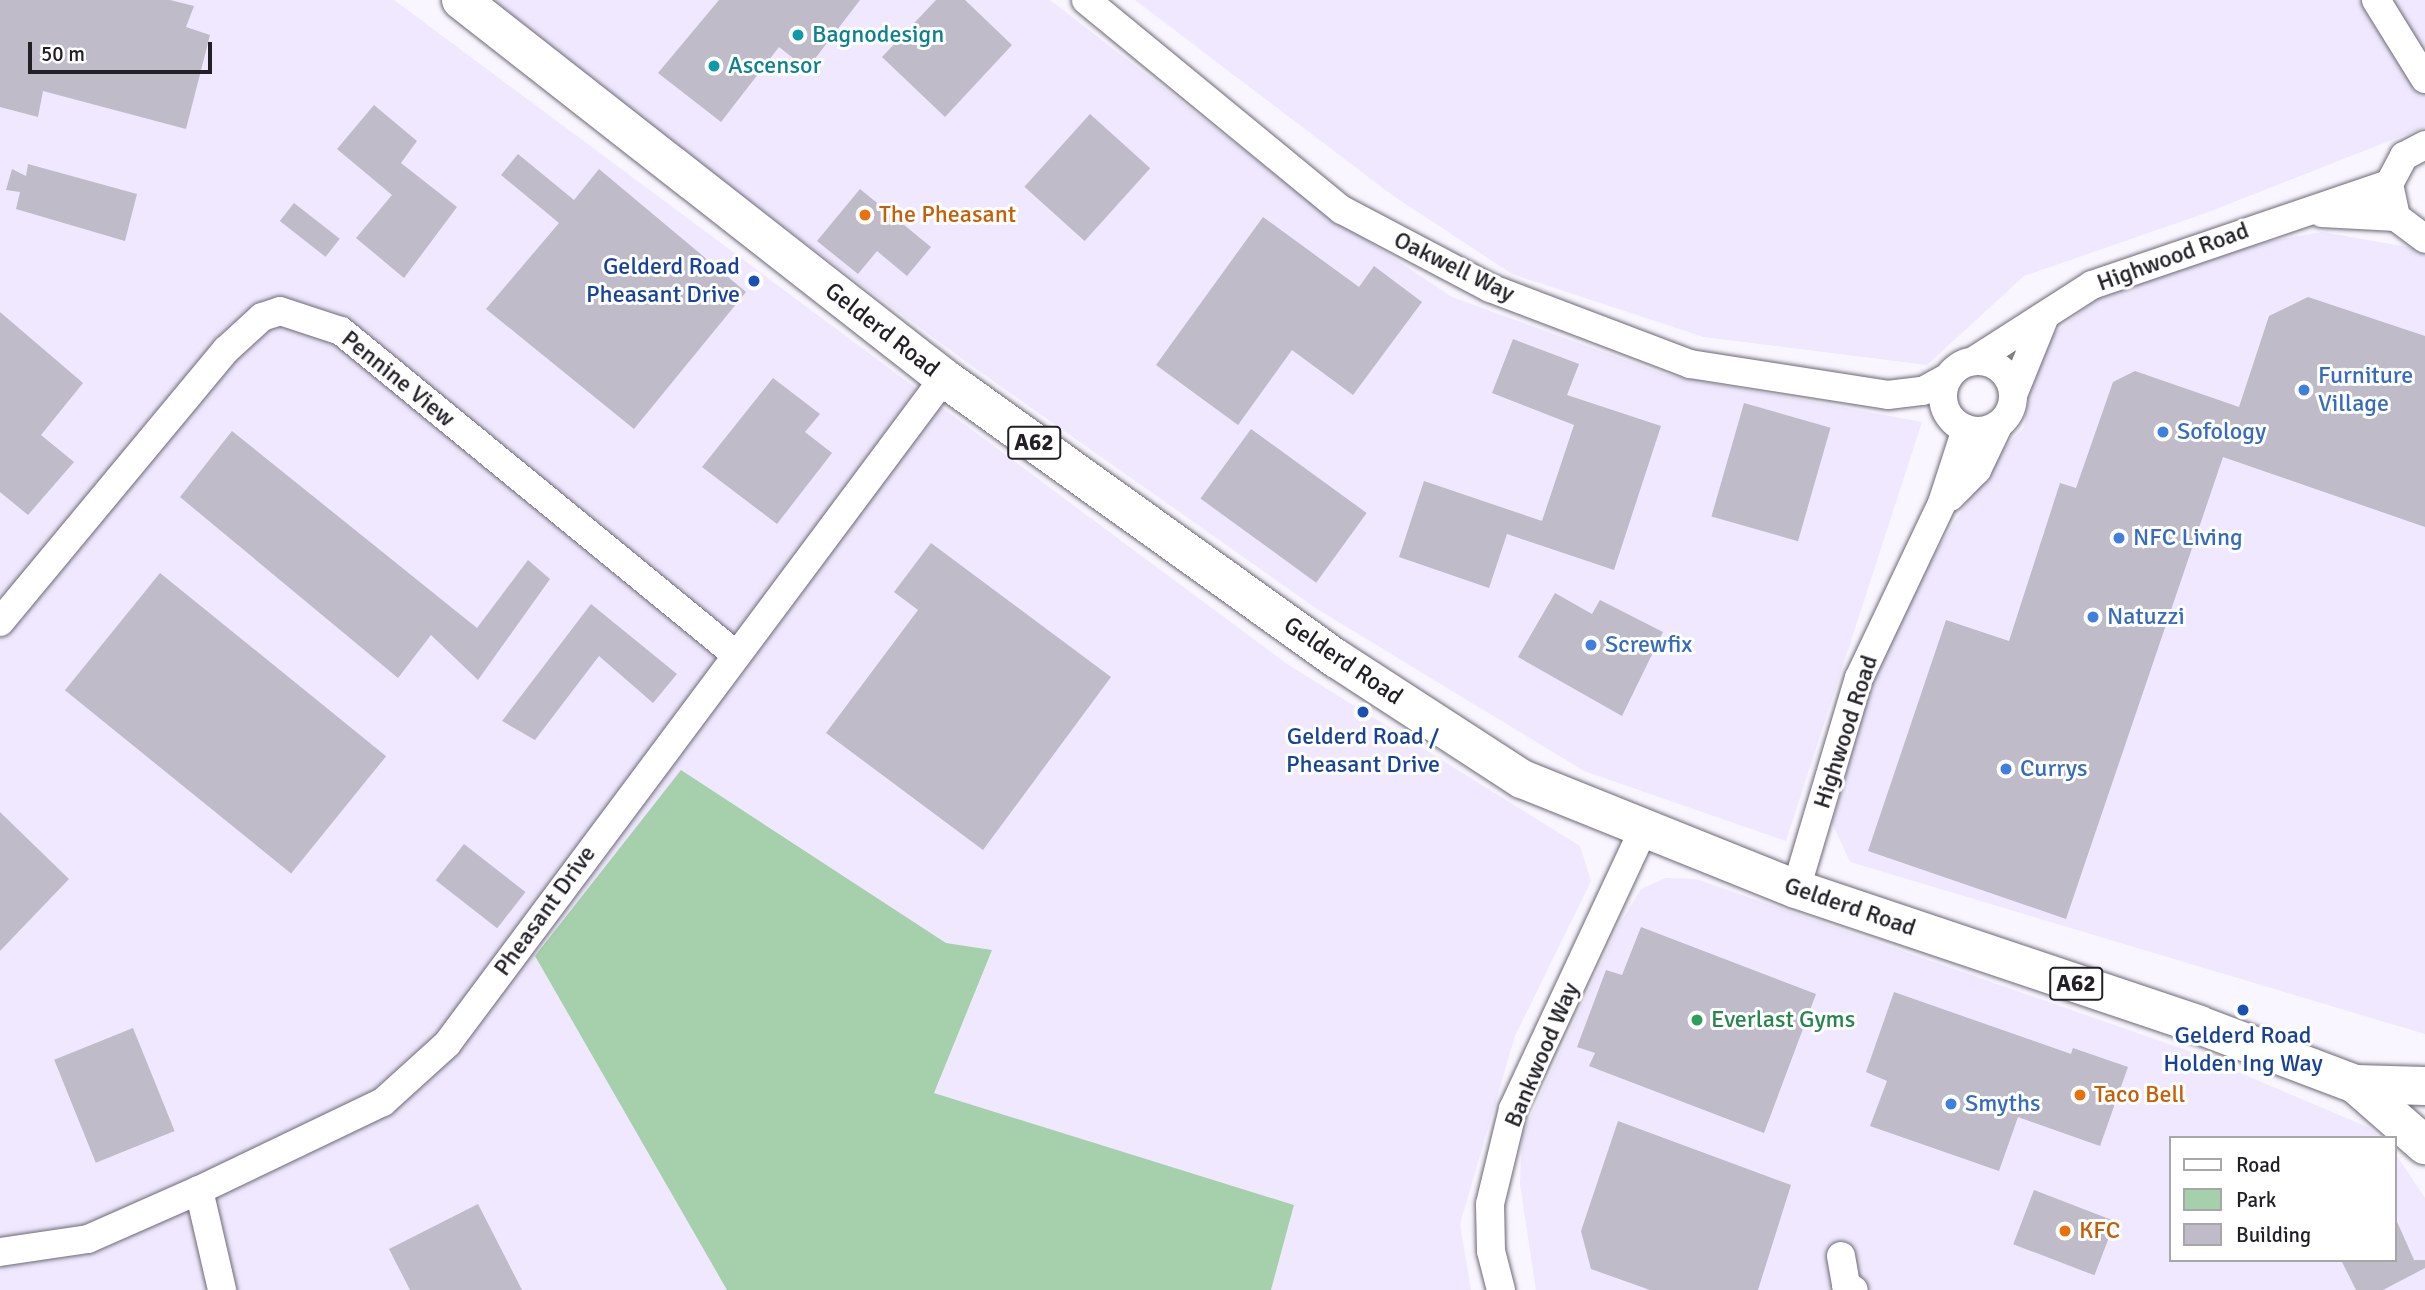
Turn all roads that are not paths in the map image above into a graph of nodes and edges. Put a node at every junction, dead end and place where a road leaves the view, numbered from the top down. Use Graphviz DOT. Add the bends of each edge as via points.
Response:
graph roads {
  1 [pos="461,0"];
  2 [pos="1086,0"];
  3 [pos="2376,0"];
  4 [pos="2425,79"];
  5 [pos="2422,139"];
  6 [pos="2389,184"];
  7 [pos="2307,213"];
  8 [pos="2396,217"];
  9 [pos="2425,239"];
  10 [pos="2045,316"];
  11 [pos="1975,360"];
  12 [pos="944,378"];
  13 [pos="1947,378"];
  14 [pos="1888,395"];
  15 [pos="2013,395"];
  16 [pos="1958,424"];
  17 [pos="1999,425"];
  18 [pos="1942,503"];
  19 [pos="0,622"];
  20 [pos="734,653"];
  21 [pos="1643,830"];
  22 [pos="1796,889"];
  23 [pos="2355,1084"];
  24 [pos="2425,1086"];
  25 [pos="2425,1145"];
  26 [pos="199,1190"];
  27 [pos="0,1251"];
  28 [pos="1841,1255"];
  29 [pos="222,1290"];
  30 [pos="1501,1290"];
  31 [pos="1854,1290"];
  1 -- 12 [label="main road, Gelderd Road / A62"];
  2 -- 14 [label="street, Oakwell Way" via="1342,210 1490,288 1690,364"];
  3 -- 4 [label="street"];
  5 -- 6 [label="street" via="2394,169"];
  6 -- 7 [label="street, Highwood Road"];
  6 -- 8 [label="street"];
  7 -- 8 [label="street, Highwood Road"];
  7 -- 10 [label="street, Highwood Road" via="2091,285"];
  8 -- 9 [label="street"];
  10 -- 11 [label="street, Highwood Road"];
  10 -- 15 [label="street"];
  11 -- 13 [label="street"];
  11 -- 15 [label="street" via="1997,366"];
  12 -- 20 [label="street, Pheasant Drive"];
  12 -- 21 [label="main road, Gelderd Road / A62" via="1348,666 1522,779"];
  13 -- 14 [label="street, Oakwell Way" via="1923,391"];
  13 -- 16 [label="street" via="1942,399"];
  14 -- 16 [label="street, Oakwell Way" via="1911,410"];
  15 -- 17 [label="street"];
  16 -- 17 [label="street"];
  16 -- 18 [label="street, Highwood Road"];
  17 -- 18 [label="street, Highwood Road" via="1977,470"];
  18 -- 22 [label="street, Highwood Road" via="1859,678"];
  19 -- 20 [label="street, Pennine View" via="226,349 262,317 280,311 341,331"];
  20 -- 26 [label="street, Pheasant Drive" via="447,1044 383,1101"];
  21 -- 22 [label="main road, Gelderd Road / A62"];
  21 -- 30 [label="street, Bankwood Way" via="1513,1109 1490,1204 1491,1251"];
  22 -- 23 [label="main road, Gelderd Road / A62" via="2199,1025"];
  23 -- 24 [label="main road, Gelderd Road / A62"];
  23 -- 25 [label="main road, Gelderd Road / A62"];
  26 -- 27 [label="street, Pheasant Drive" via="88,1239"];
  26 -- 29 [label="street"];
  28 -- 31 [label="street" via="1846,1285"];
}
